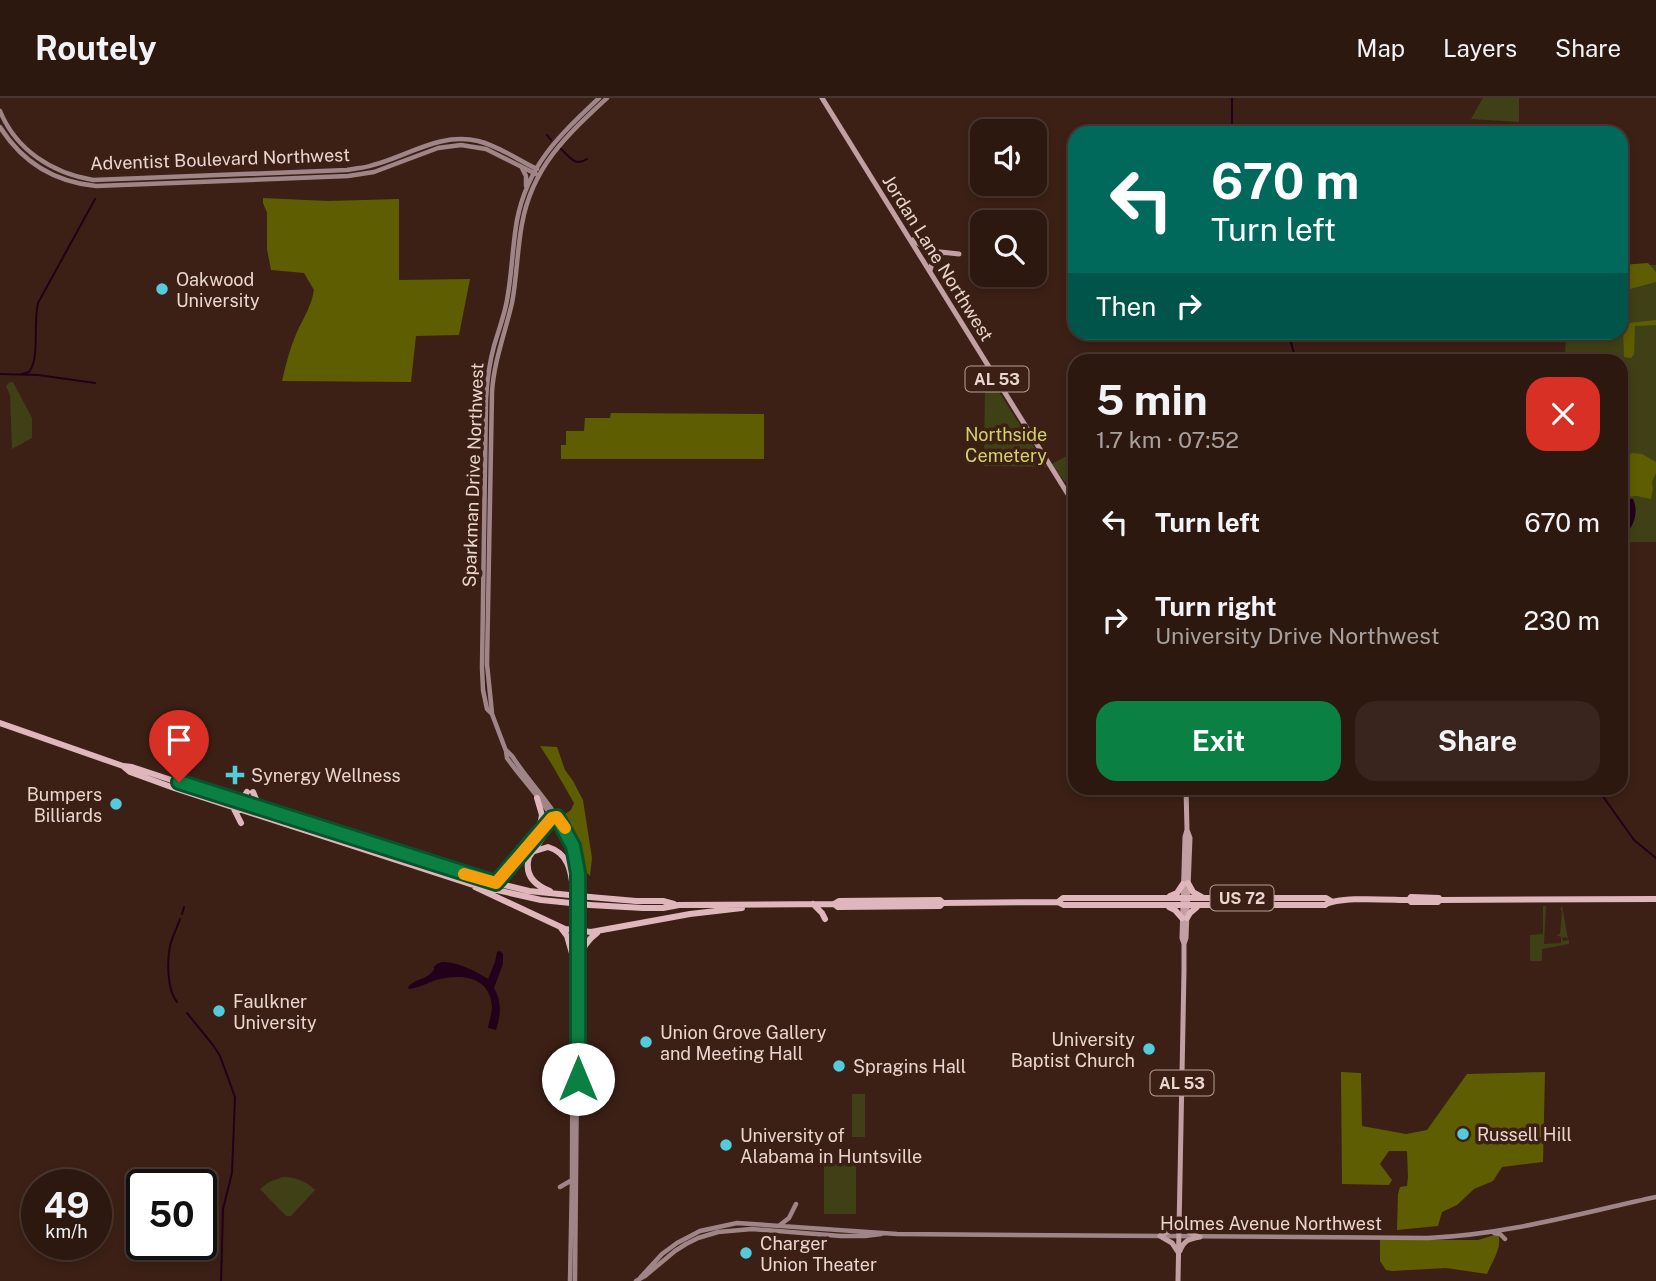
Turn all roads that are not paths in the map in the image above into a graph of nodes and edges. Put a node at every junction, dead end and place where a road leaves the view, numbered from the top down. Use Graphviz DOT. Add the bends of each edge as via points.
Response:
graph roads {
  1 [pos="599,98"];
  2 [pos="607,98"];
  3 [pos="822,98"];
  4 [pos="0,111"];
  5 [pos="0,127"];
  6 [pos="543,155"];
  7 [pos="518,162"];
  8 [pos="537,172"];
  9 [pos="125,179"];
  10 [pos="96,186"];
  11 [pos="525,194"];
  12 [pos="905,231"];
  13 [pos="942,254"];
  14 [pos="959,254"];
  15 [pos="930,271"];
  16 [pos="1068,494"];
  17 [pos="492,714"];
  18 [pos="0,723"];
  19 [pos="506,751"];
  20 [pos="1186,795"];
  21 [pos="537,798"];
  22 [pos="235,805"];
  23 [pos="260,809"];
  24 [pos="555,819"];
  25 [pos="241,822"];
  26 [pos="539,833"];
  27 [pos="533,852"];
  28 [pos="496,883"];
  29 [pos="470,884"];
  30 [pos="1186,884"];
  31 [pos="573,889"];
  32 [pos="560,898"];
  33 [pos="1203,898"];
  34 [pos="1656,898"];
  35 [pos="590,901"];
  36 [pos="649,901"];
  37 [pos="1331,901"];
  38 [pos="1164,902"];
  39 [pos="1185,902"];
  40 [pos="892,903"];
  41 [pos="943,903"];
  42 [pos="781,904"];
  43 [pos="813,904"];
  44 [pos="834,904"];
  45 [pos="679,905"];
  46 [pos="1199,905"];
  47 [pos="613,907"];
  48 [pos="1185,918"];
  49 [pos="825,919"];
  50 [pos="560,927"];
  51 [pos="575,930"];
  52 [pos="601,930"];
  53 [pos="576,958"];
  54 [pos="572,1180"];
  55 [pos="559,1187"];
  56 [pos="1656,1197"];
  57 [pos="796,1203"];
  58 [pos="1179,1222"];
  59 [pos="776,1226"];
  60 [pos="1515,1227"];
  61 [pos="1490,1232"];
  62 [pos="882,1234"];
  63 [pos="1160,1236"];
  64 [pos="1178,1237"];
  65 [pos="1200,1237"];
  66 [pos="1179,1254"];
  67 [pos="638,1280"];
  68 [pos="570,1281"];
  69 [pos="576,1281"];
  70 [pos="1178,1281"];
  1 -- 6 [label="main road, Sparkman Drive Northwest"];
  2 -- 8 [label="main road, Sparkman Drive Northwest"];
  3 -- 12 [label="main road, Jordan Lane Northwest / AL 53"];
  4 -- 9 [label="main road, Adventist Boulevard Northwest" via="19,142 45,164 83,178"];
  5 -- 10 [label="main road, Adventist Boulevard Northwest" via="15,147 44,171"];
  6 -- 7 [label="main road" via="531,163"];
  6 -- 8 [label="main road, Sparkman Drive Northwest"];
  7 -- 8 [label="main road, Adventist Boulevard Northwest"];
  7 -- 9 [label="main road, Adventist Boulevard Northwest" via="480,142 450,139 347,170"];
  7 -- 10 [label="main road, Adventist Boulevard Northwest" via="486,149 455,146 365,174"];
  7 -- 11 [label="main road" via="526,176"];
  8 -- 11 [label="main road, Sparkman Drive Northwest"];
  8 -- 17 [label="main road, Sparkman Drive Northwest" via="523,218 512,301 493,382 487,664"];
  9 -- 10 [label="main road"];
  11 -- 17 [label="main road, Sparkman Drive Northwest" via="507,302 487,384 482,668 487,709"];
  12 -- 14 [label="main road" via="931,251"];
  12 -- 15 [label="main road, Jordan Lane Northwest / AL 53"];
  13 -- 15 [label="main road" via="933,259"];
  15 -- 16 [label="main road, Jordan Lane Northwest / AL 53"];
  17 -- 19 [label="main road, Sparkman Drive Northwest"];
  18 -- 22 [label="highway, US 72"];
  19 -- 21 [label="main road, Sparkman Drive Northwest"];
  19 -- 24 [label="main road, Sparkman Drive Northwest"];
  20 -- 30 [label="main road, AL 53"];
  21 -- 24 [label="main road, Sparkman Drive Northwest"];
  21 -- 26 [label="highway" via="542,815"];
  22 -- 23 [label="highway, US 72"];
  22 -- 23 [label="highway" via="250,792"];
  22 -- 25 [label="highway"];
  22 -- 29 [label="highway, US 72"];
  23 -- 28 [label="highway, US 72"];
  24 -- 26 [label="highway"];
  24 -- 27 [label="highway"];
  24 -- 31 [label="main road, Sparkman Drive Northwest" via="571,856"];
  24 -- 51 [label="main road, Sparkman Drive Northwest" via="577,859"];
  26 -- 28 [label="highway"];
  27 -- 31 [label="highway" via="548,847 561,853"];
  27 -- 32 [label="highway" via="527,864 530,878"];
  28 -- 32 [label="highway, US 72"];
  29 -- 32 [label="highway, US 72" via="541,900"];
  29 -- 50 [label="highway"];
  30 -- 33 [label="highway"];
  30 -- 38 [label="highway"];
  30 -- 39 [label="main road, AL 53"];
  31 -- 51 [label="main road, Sparkman Drive Northwest"];
  32 -- 35 [label="highway, US 72, bridge"];
  33 -- 37 [label="highway, US 72"];
  33 -- 39 [label="highway, US 72"];
  34 -- 37 [label="highway, US 72"];
  35 -- 36 [label="highway, US 72"];
  35 -- 47 [label="highway, US 72"];
  36 -- 45 [label="highway, US 72"];
  36 -- 47 [label="highway, US 72"];
  37 -- 46 [label="highway, US 72" via="1325,905"];
  38 -- 39 [label="highway, US 72"];
  38 -- 41 [label="highway, US 72" via="1063,898 1058,902"];
  38 -- 48 [label="highway"];
  39 -- 46 [label="highway, US 72"];
  39 -- 48 [label="main road, AL 53"];
  40 -- 41 [label="highway, US 72"];
  40 -- 41 [label="highway, US 72"];
  40 -- 44 [label="highway, US 72"];
  40 -- 44 [label="highway, US 72"];
  42 -- 43 [label="highway, US 72"];
  42 -- 45 [label="highway, US 72"];
  42 -- 52 [label="highway"];
  43 -- 44 [label="highway, US 72"];
  43 -- 49 [label="highway"];
  45 -- 47 [label="highway, US 72"];
  46 -- 48 [label="highway"];
  48 -- 58 [label="main road, AL 53"];
  50 -- 51 [label="highway"];
  50 -- 53 [label="highway"];
  51 -- 52 [label="highway"];
  51 -- 53 [label="main road, Sparkman Drive Northwest"];
  52 -- 53 [label="highway"];
  53 -- 54 [label="main road, Sparkman Drive Northwest"];
  53 -- 69 [label="main road, Sparkman Drive Northwest"];
  54 -- 55 [label="main road"];
  54 -- 68 [label="main road, Sparkman Drive Northwest"];
  56 -- 60 [label="main road, Holmes Avenue Northwest"];
  57 -- 59 [label="main road" via="786,1222"];
  58 -- 63 [label="main road"];
  58 -- 64 [label="main road, AL 53"];
  58 -- 65 [label="main road"];
  59 -- 62 [label="main road, Holmes Avenue Northwest"];
  59 -- 67 [label="main road, Holmes Avenue Northwest" via="737,1223 700,1231 662,1254"];
  60 -- 61 [label="main road, Holmes Avenue Northwest"];
  60 -- 61 [label="main road" via="1505,1238"];
  61 -- 65 [label="main road, Holmes Avenue Northwest" via="1428,1238"];
  62 -- 63 [label="main road, Holmes Avenue Northwest"];
  62 -- 67 [label="main road, Holmes Avenue Northwest" via="718,1231 686,1244"];
  63 -- 64 [label="main road, Holmes Avenue Northwest"];
  63 -- 66 [label="main road"];
  64 -- 65 [label="main road, Holmes Avenue Northwest"];
  64 -- 66 [label="main road, AL 53"];
  65 -- 66 [label="main road" via="1186,1240"];
  66 -- 70 [label="main road, AL 53"];
}
